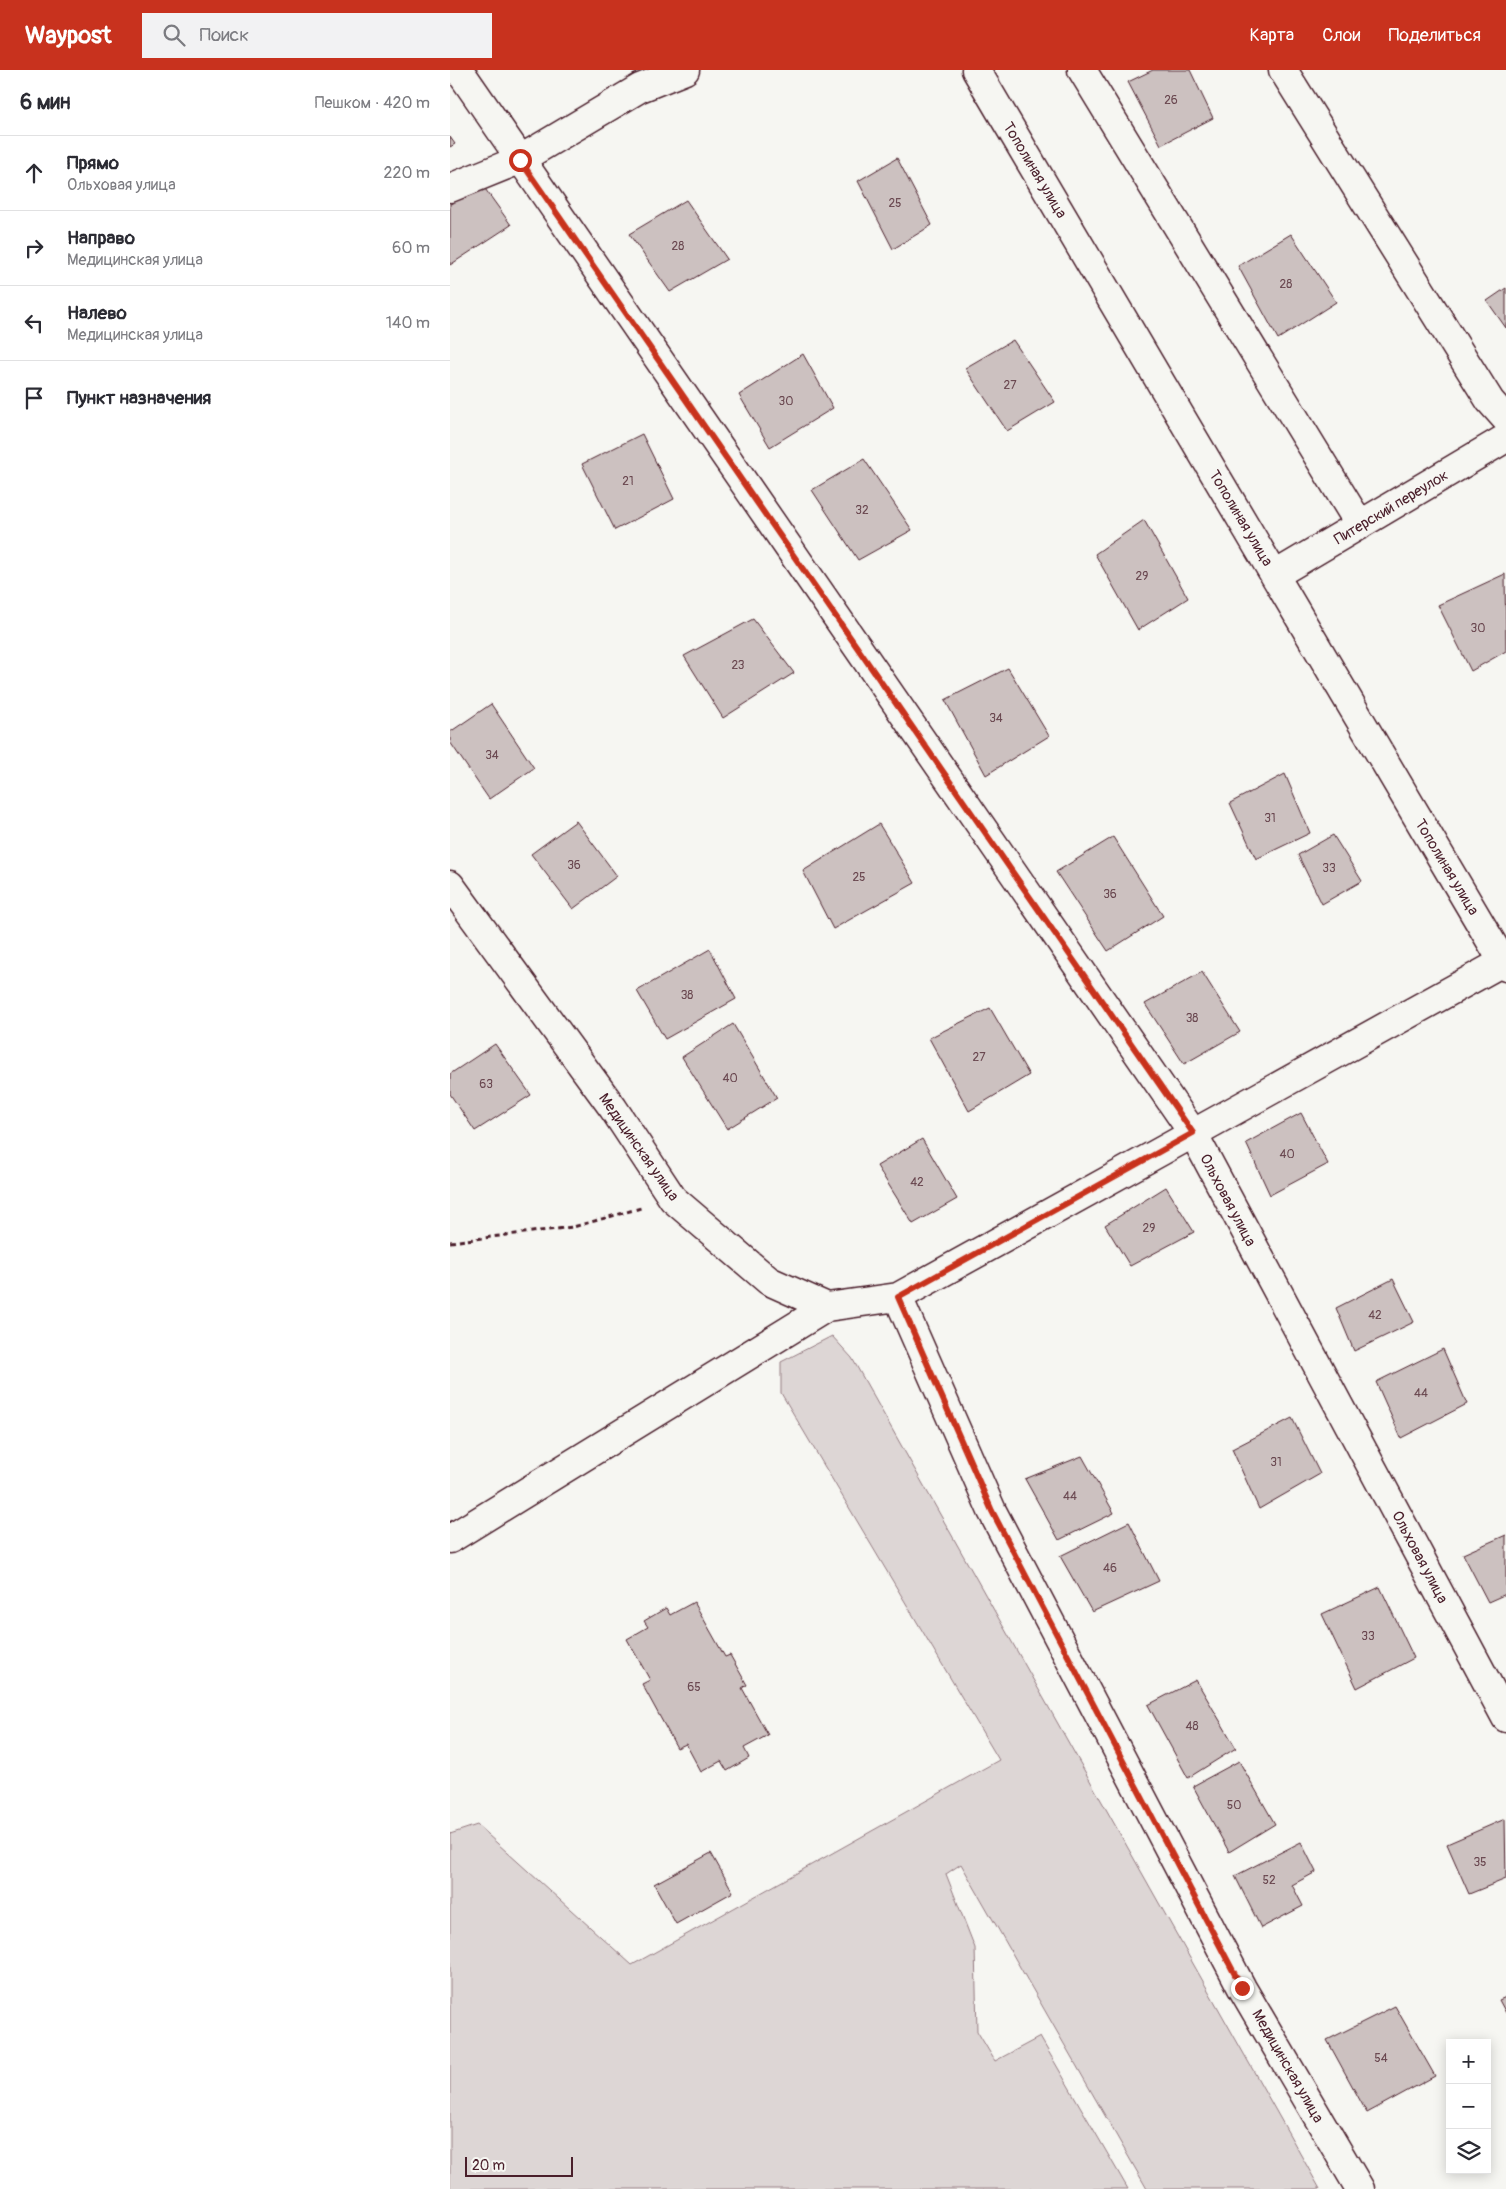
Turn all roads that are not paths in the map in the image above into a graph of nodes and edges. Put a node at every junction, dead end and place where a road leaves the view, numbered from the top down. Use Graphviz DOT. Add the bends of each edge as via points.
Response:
graph roads {
  1 [pos="459,70"];
  2 [pos="685,70"];
  3 [pos="976,70"];
  4 [pos="1082,70"];
  5 [pos="1283,70"];
  6 [pos="520,160"];
  7 [pos="450,188"];
  8 [pos="1506,418"];
  9 [pos="1506,438"];
  10 [pos="1360,525"];
  11 [pos="1275,576"];
  12 [pos="450,885"];
  13 [pos="1505,963"];
  14 [pos="1193,1133"];
  15 [pos="898,1297"];
  16 [pos="827,1307"];
  17 [pos="450,1539"];
  18 [pos="1506,1718"];
  19 [pos="1360,2189"];
  1 -- 6 [label="street, Ольховая улица"];
  2 -- 6 [label="street" via="640,88"];
  3 -- 11 [label="street, Тополиная улица"];
  4 -- 10 [label="street"];
  5 -- 8 [label="street" via="1490,402"];
  6 -- 7 [label="street"];
  6 -- 14 [label="street, Ольховая улица"];
  9 -- 10 [label="street, Питерский переулок"];
  10 -- 11 [label="street, Питерский переулок"];
  11 -- 13 [label="street, Тополиная улица"];
  12 -- 16 [label="street, Медицинская улица" via="674,1199 769,1281"];
  13 -- 14 [label="street"];
  14 -- 15 [label="street"];
  14 -- 18 [label="street, Ольховая улица"];
  15 -- 16 [label="street"];
  15 -- 19 [label="street, Медицинская улица" via="992,1511 1242,1988"];
  16 -- 17 [label="street"];
}
